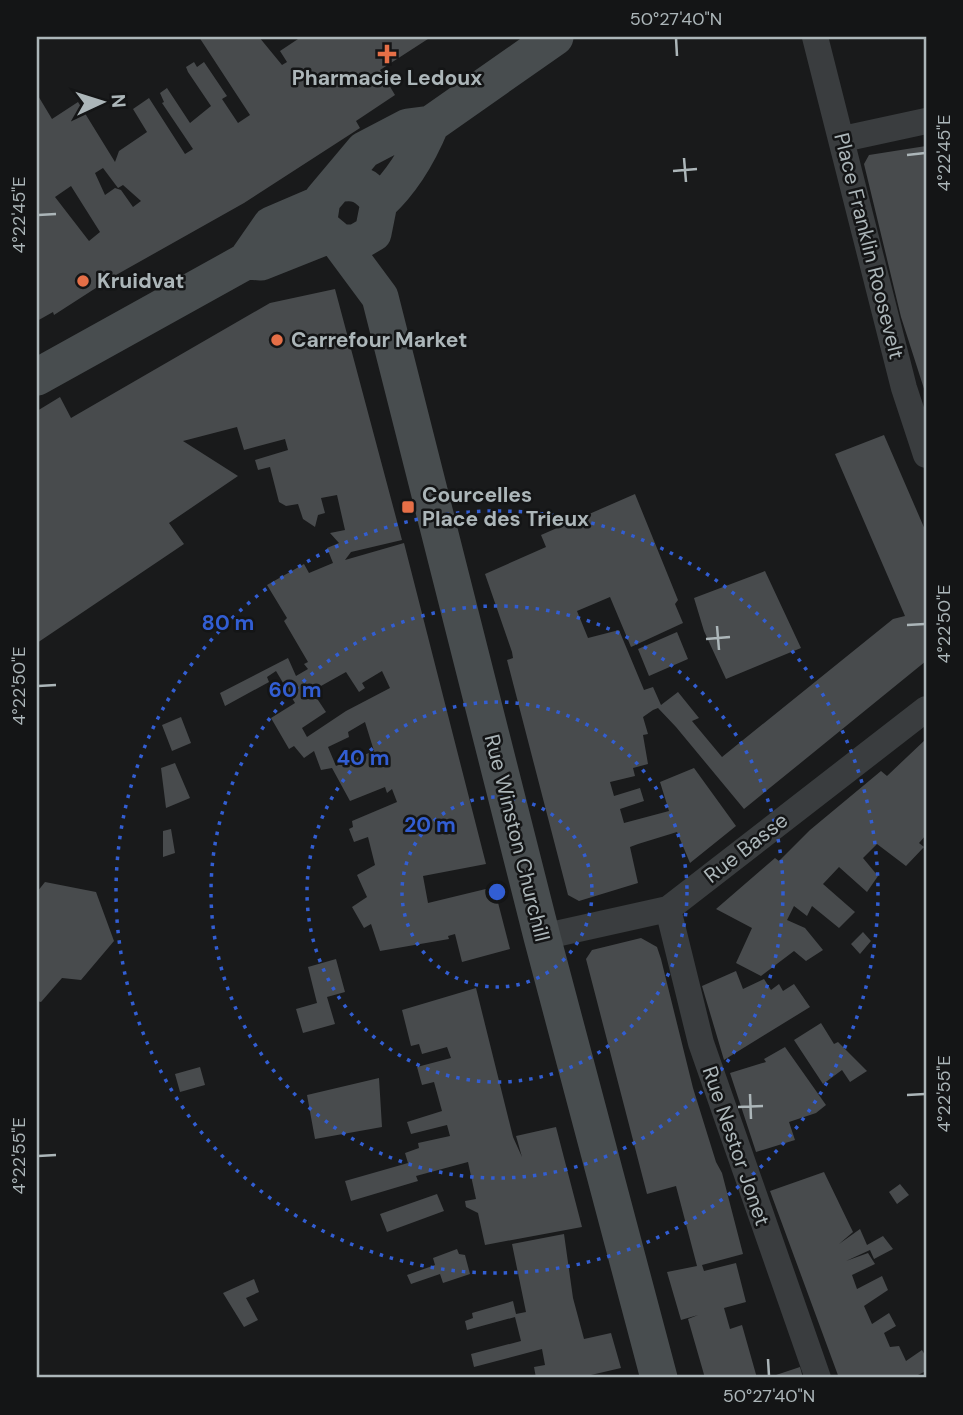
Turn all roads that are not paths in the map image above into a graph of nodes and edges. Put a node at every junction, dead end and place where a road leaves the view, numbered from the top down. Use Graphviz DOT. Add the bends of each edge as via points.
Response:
graph roads {
  1 [pos="555,37"];
  2 [pos="815,37"];
  3 [pos="926,121"];
  4 [pos="843,139"];
  5 [pos="346,217"];
  6 [pos="37,377"];
  7 [pos="926,455"];
  8 [pos="926,709"];
  9 [pos="668,909"];
  10 [pos="542,937"];
  11 [pos="659,1378"];
  12 [pos="818,1378"];
  1 -- 5 [label="main road" via="431,124 408,127 364,150"];
  2 -- 4 [label="street, Place Franklin Roosevelt"];
  3 -- 4 [label="street"];
  4 -- 7 [label="street, Place Franklin Roosevelt" via="904,388"];
  5 -- 6 [label="main road" via="271,225 246,261"];
  5 -- 10 [label="main road, Rue Winston Churchill" via="386,250 387,276 380,298"];
  8 -- 9 [label="street, Rue Basse"];
  9 -- 10 [label="street, Rue Basse"];
  9 -- 12 [label="street, Rue Nestor Jonet" via="701,1043"];
  10 -- 11 [label="main road, Rue Winston Churchill"];
}
